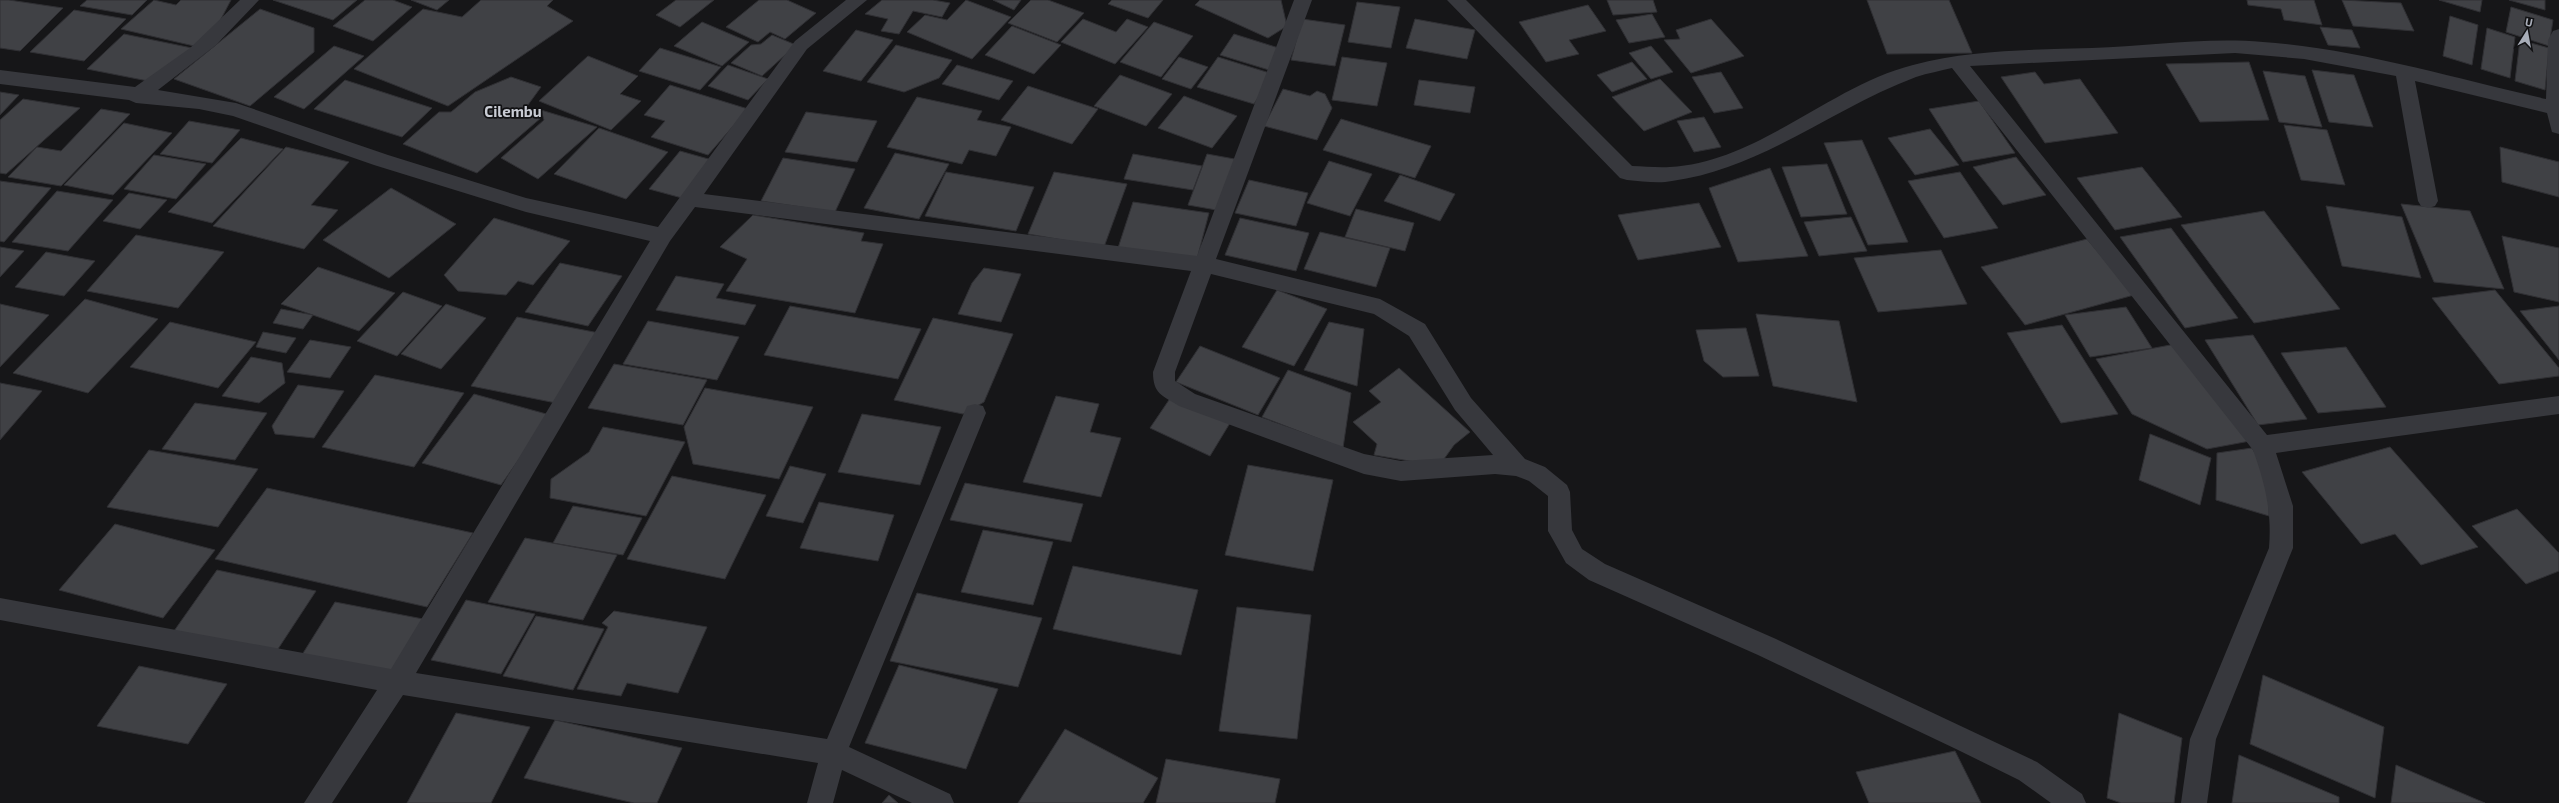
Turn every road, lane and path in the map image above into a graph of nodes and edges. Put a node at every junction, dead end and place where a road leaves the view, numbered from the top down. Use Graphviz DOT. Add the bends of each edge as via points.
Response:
graph roads {
  1 [pos="250,0"];
  2 [pos="858,0"];
  3 [pos="1303,0"];
  4 [pos="1456,0"];
  5 [pos="2559,35"];
  6 [pos="1956,61"];
  7 [pos="2404,72"];
  8 [pos="0,77"];
  9 [pos="136,96"];
  10 [pos="2557,109"];
  11 [pos="2559,127"];
  12 [pos="688,199"];
  13 [pos="2428,201"];
  14 [pos="663,236"];
  15 [pos="1206,265"];
  16 [pos="2559,405"];
  17 [pos="975,413"];
  18 [pos="2262,445"];
  19 [pos="1517,466"];
  20 [pos="0,610"];
  21 [pos="397,682"];
  22 [pos="834,753"];
  23 [pos="316,803"];
  24 [pos="820,803"];
  25 [pos="941,803"];
  26 [pos="2073,803"];
  27 [pos="2194,803"];
  1 -- 9 [label="street" via="205,46"];
  2 -- 12 [label="street" via="801,45"];
  3 -- 15 [label="street"];
  4 -- 6 [label="street" via="1627,173 1645,176 1673,176 1715,166 1792,130 1852,96 1895,77"];
  5 -- 10 [label="street"];
  6 -- 7 [label="street" via="2209,46 2281,50"];
  6 -- 18 [label="street"];
  7 -- 10 [label="street"];
  7 -- 13 [label="street"];
  8 -- 9 [label="street"];
  9 -- 14 [label="street" via="199,102 236,110 381,160 526,205"];
  10 -- 11 [label="street"];
  12 -- 14 [label="street"];
  12 -- 15 [label="street"];
  14 -- 21 [label="street"];
  15 -- 19 [label="street" via="1380,307 1416,330 1463,404"];
  15 -- 19 [label="street" via="1164,372 1164,386 1187,400 1364,464 1401,470 1495,464"];
  16 -- 18 [label="street"];
  17 -- 22 [label="street"];
  18 -- 27 [label="street" via="2281,495 2284,519 2281,548 2203,739"];
  19 -- 26 [label="street" via="1537,474 1559,492 1560,530 1574,556 1596,572 1760,644 1965,740 2028,771"];
  20 -- 21 [label="street"];
  21 -- 22 [label="street"];
  21 -- 23 [label="street"];
  22 -- 24 [label="street"];
  22 -- 25 [label="street"];
}
